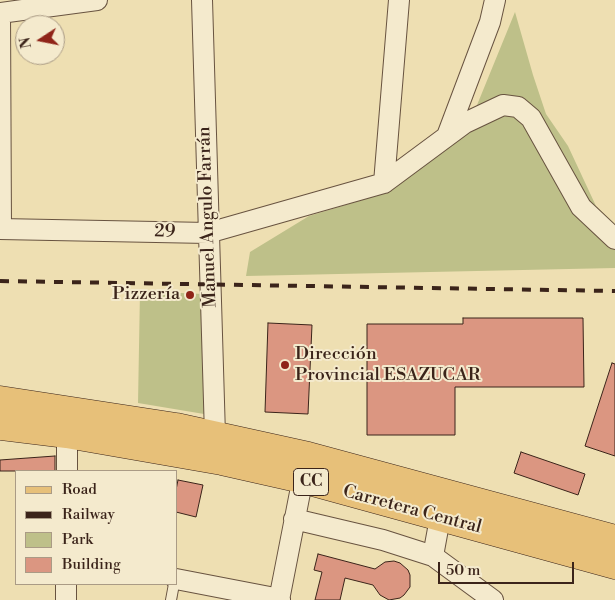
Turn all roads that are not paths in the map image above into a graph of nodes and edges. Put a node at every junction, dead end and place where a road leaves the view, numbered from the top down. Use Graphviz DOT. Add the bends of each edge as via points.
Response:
graph roads {
  1 [pos="97,0"];
  2 [pos="202,0"];
  3 [pos="399,0"];
  4 [pos="495,0"];
  5 [pos="0,13"];
  6 [pos="447,136"];
  7 [pos="384,183"];
  8 [pos="1,229"];
  9 [pos="208,233"];
  10 [pos="615,239"];
  11 [pos="0,400"];
  12 [pos="0,426"];
  13 [pos="67,434"];
  14 [pos="215,435"];
  15 [pos="305,468"];
  16 [pos="67,470"];
  17 [pos="440,518"];
  18 [pos="294,519"];
  19 [pos="615,539"];
  20 [pos="433,556"];
  21 [pos="615,565"];
  22 [pos="178,579"];
  23 [pos="66,585"];
  24 [pos="174,585"];
  25 [pos="279,599"];
  26 [pos="66,600"];
  27 [pos="171,600"];
  28 [pos="493,600"];
  1 -- 5 [label="street"];
  2 -- 9 [label="street, Manuel Angulo Farrán"];
  3 -- 7 [label="street"];
  4 -- 6 [label="street" via="490,22"];
  5 -- 8 [label="street"];
  6 -- 7 [label="street"];
  6 -- 10 [label="street" via="502,105 518,107 531,118 581,206"];
  7 -- 9 [label="street, 29"];
  8 -- 9 [label="street, 29"];
  9 -- 14 [label="street, Manuel Angulo Farrán"];
  11 -- 14 [label="main road, Carretera Central / CC"];
  12 -- 13 [label="main road, Carretera Central / CC"];
  13 -- 15 [label="main road, Carretera Central / CC" via="222,462"];
  13 -- 16 [label="street"];
  14 -- 15 [label="main road, Carretera Central / CC"];
  15 -- 17 [label="main road, Carretera Central / CC"];
  15 -- 18 [label="street"];
  15 -- 19 [label="main road, Carretera Central / CC"];
  17 -- 20 [label="street"];
  17 -- 21 [label="main road, Carretera Central / CC"];
  18 -- 20 [label="street" via="383,540"];
  18 -- 25 [label="street"];
  20 -- 28 [label="street"];
  22 -- 25 [label="street"];
  23 -- 26 [label="street"];
  24 -- 27 [label="lane"];
}
